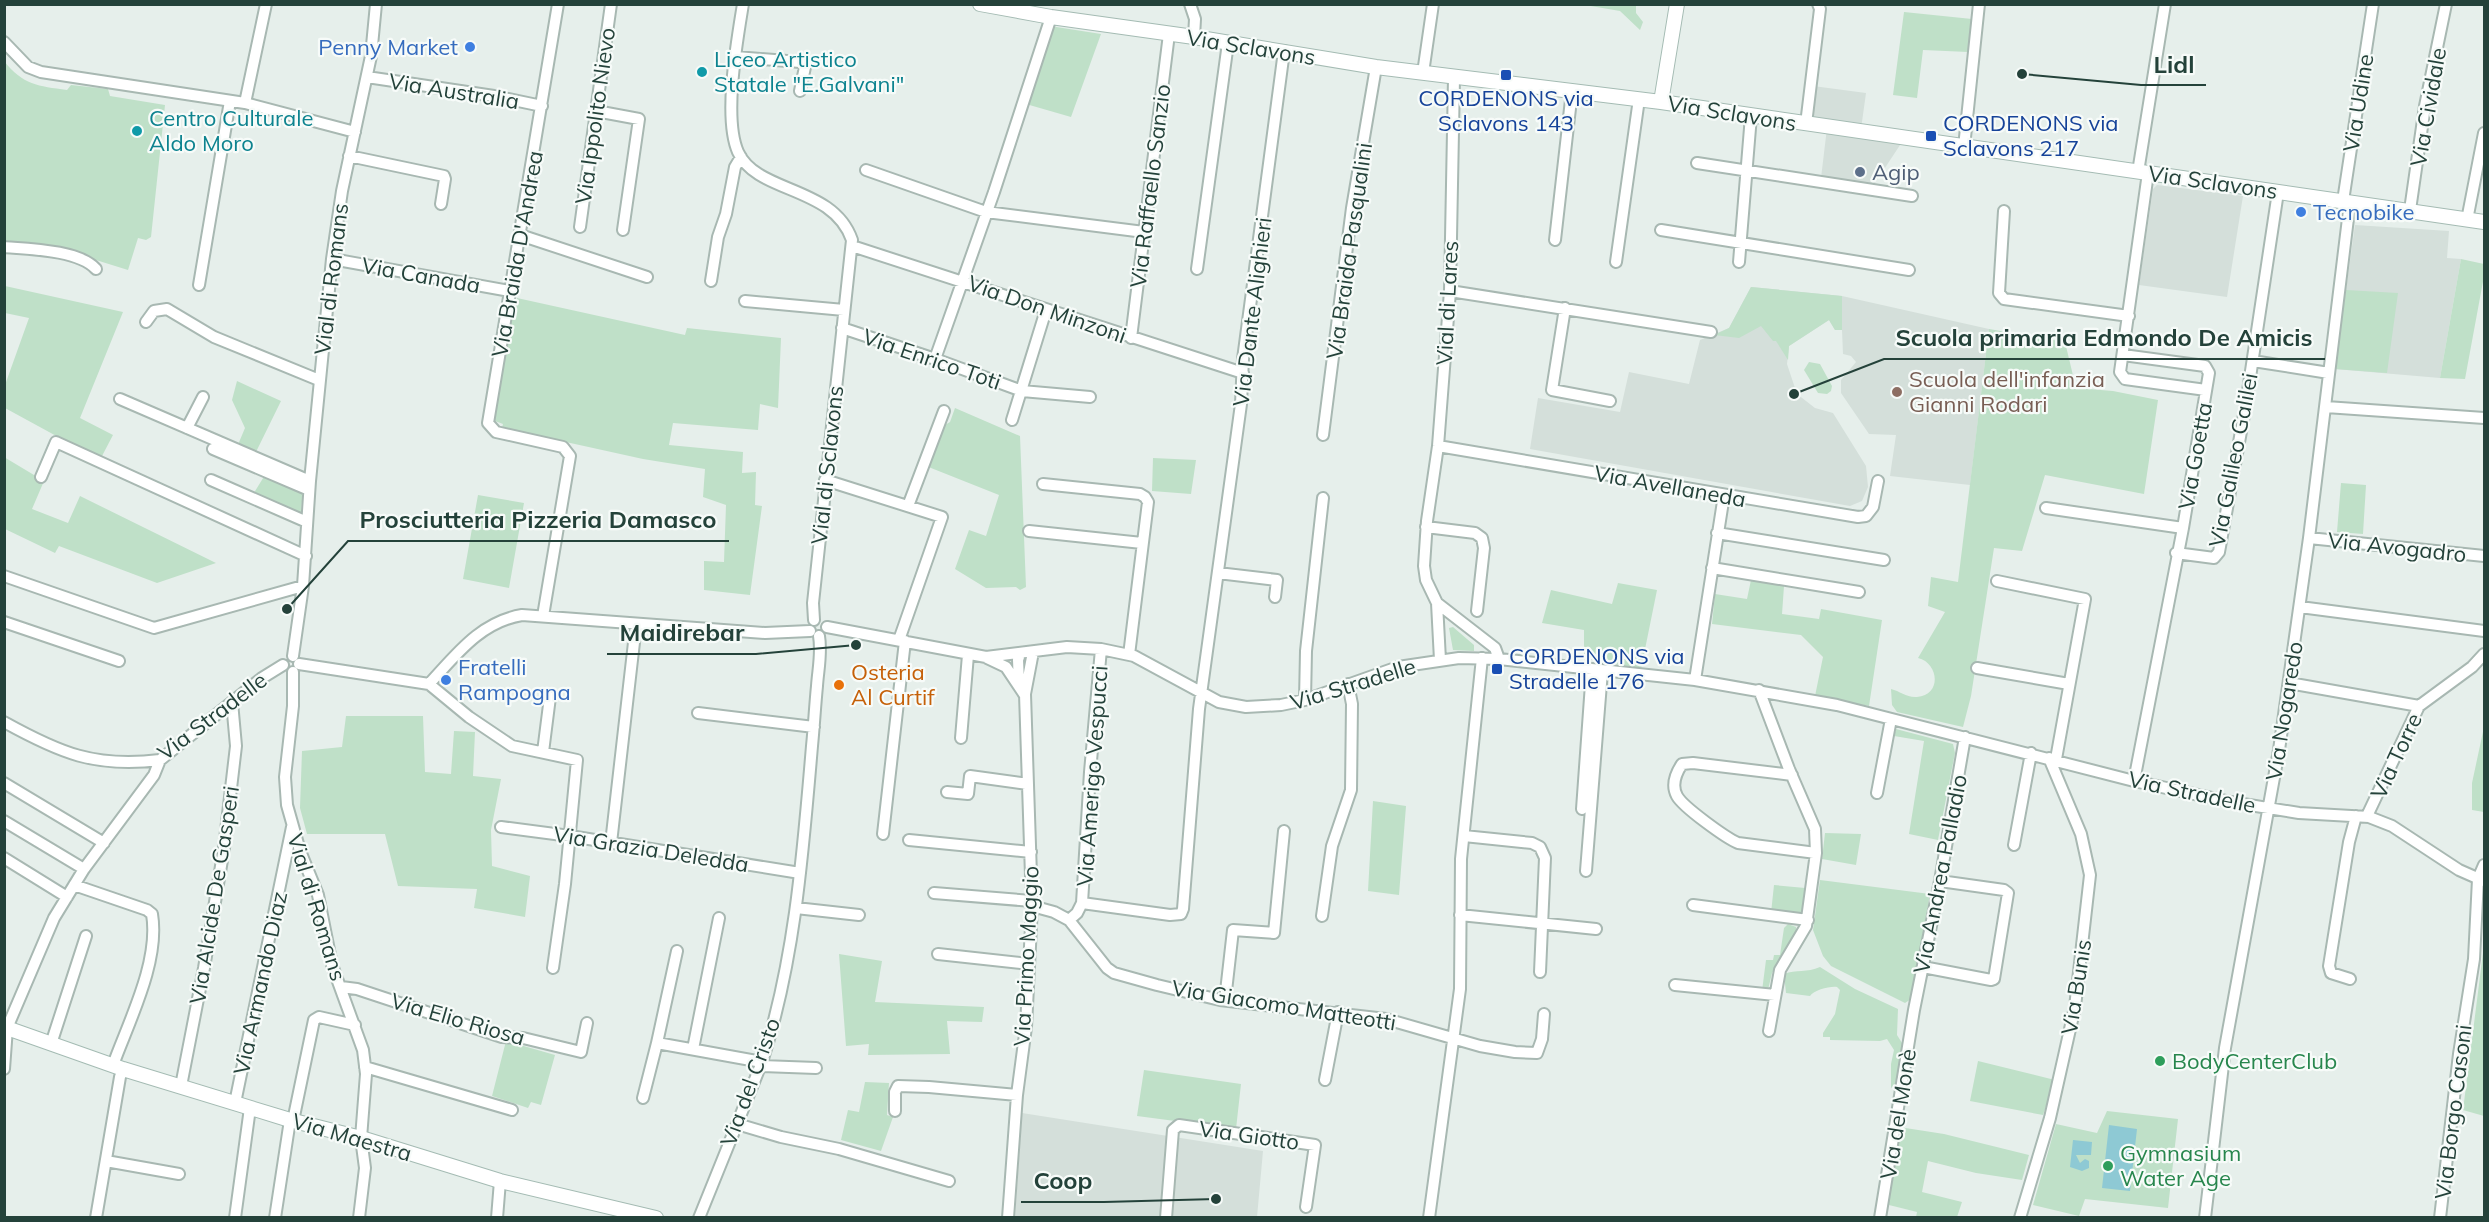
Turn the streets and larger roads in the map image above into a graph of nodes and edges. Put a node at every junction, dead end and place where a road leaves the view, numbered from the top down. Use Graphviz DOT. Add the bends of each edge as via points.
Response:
graph roads {
  1 [pos="266,4"];
  2 [pos="376,4"];
  3 [pos="558,4"];
  4 [pos="610,4"];
  5 [pos="743,4"];
  6 [pos="981,4"];
  7 [pos="1190,4"];
  8 [pos="1433,4"];
  9 [pos="1677,4"];
  10 [pos="1818,4"];
  11 [pos="1979,4"];
  12 [pos="2165,4"];
  13 [pos="2373,4"];
  14 [pos="2446,4"];
  15 [pos="1051,17"];
  16 [pos="1169,34"];
  17 [pos="1194,37"];
  18 [pos="4,42"];
  19 [pos="1228,43"];
  20 [pos="1284,51"];
  21 [pos="736,57"];
  22 [pos="1376,67"];
  23 [pos="1423,73"];
  24 [pos="367,76"];
  25 [pos="1454,78"];
  26 [pos="800,91"];
  27 [pos="1572,91"];
  28 [pos="1639,99"];
  29 [pos="230,101"];
  30 [pos="1661,102"];
  31 [pos="244,103"];
  32 [pos="542,106"];
  33 [pos="596,111"];
  34 [pos="1751,116"];
  35 [pos="1806,124"];
  36 [pos="355,132"];
  37 [pos="2484,133"];
  38 [pos="1964,147"];
  39 [pos="349,156"];
  40 [pos="741,157"];
  41 [pos="1697,163"];
  42 [pos="866,170"];
  43 [pos="1747,171"];
  44 [pos="2144,172"];
  45 [pos="2278,192"];
  46 [pos="1912,196"];
  47 [pos="2347,201"];
  48 [pos="441,204"];
  49 [pos="2410,210"];
  50 [pos="986,212"];
  51 [pos="2004,212"];
  52 [pos="2467,220"];
  53 [pos="2484,222"];
  54 [pos="580,227"];
  55 [pos="622,230"];
  56 [pos="1661,230"];
  57 [pos="1144,232"];
  58 [pos="520,235"];
  59 [pos="1555,240"];
  60 [pos="1740,244"];
  61 [pos="852,246"];
  62 [pos="4,247"];
  63 [pos="332,259"];
  64 [pos="1616,262"];
  65 [pos="1739,262"];
  66 [pos="96,269"];
  67 [pos="1197,269"];
  68 [pos="1909,270"];
  69 [pos="647,277"];
  70 [pos="711,280"];
  71 [pos="962,280"];
  72 [pos="199,285"];
  73 [pos="510,291"];
  74 [pos="1450,291"];
  75 [pos="745,302"];
  76 [pos="1565,308"];
  77 [pos="844,310"];
  78 [pos="1046,310"];
  79 [pos="2128,316"];
  80 [pos="146,322"];
  81 [pos="842,328"];
  82 [pos="1711,332"];
  83 [pos="1131,338"];
  84 [pos="2123,355"];
  85 [pos="935,358"];
  86 [pos="2253,361"];
  87 [pos="1243,373"];
  88 [pos="2329,373"];
  89 [pos="319,380"];
  90 [pos="2206,390"];
  91 [pos="1022,391"];
  92 [pos="202,397"];
  93 [pos="1090,397"];
  94 [pos="120,399"];
  95 [pos="1610,401"];
  96 [pos="2326,407"];
  97 [pos="944,411"];
  98 [pos="2484,418"];
  99 [pos="1012,420"];
  100 [pos="187,428"];
  101 [pos="1323,435"];
  102 [pos="1438,446"];
  103 [pos="213,449"];
  104 [pos="41,477"];
  105 [pos="211,480"];
  106 [pos="825,480"];
  107 [pos="1878,481"];
  108 [pos="1042,484"];
  109 [pos="309,485"];
  110 [pos="1724,495"];
  111 [pos="1323,498"];
  112 [pos="908,506"];
  113 [pos="2046,508"];
  114 [pos="307,522"];
  115 [pos="1426,527"];
  116 [pos="2183,528"];
  117 [pos="1029,531"];
  118 [pos="1717,533"];
  119 [pos="2309,538"];
  120 [pos="1143,543"];
  121 [pos="2176,553"];
  122 [pos="306,556"];
  123 [pos="2484,556"];
  124 [pos="1884,560"];
  125 [pos="1712,568"];
  126 [pos="1218,573"];
  127 [pos="4,576"];
  128 [pos="1997,581"];
  129 [pos="303,586"];
  130 [pos="1859,592"];
  131 [pos="1275,597"];
  132 [pos="1437,603"];
  133 [pos="2300,607"];
  134 [pos="1477,611"];
  135 [pos="543,616"];
  136 [pos="814,620"];
  137 [pos="4,622"];
  138 [pos="636,625"];
  139 [pos="827,627"];
  140 [pos="2484,631"];
  141 [pos="815,634"];
  142 [pos="902,641"];
  143 [pos="1101,650"];
  144 [pos="1033,652"];
  145 [pos="1020,654"];
  146 [pos="2484,654"];
  147 [pos="968,655"];
  148 [pos="1129,655"];
  149 [pos="986,657"];
  150 [pos="1482,658"];
  151 [pos="1499,659"];
  152 [pos="1440,660"];
  153 [pos="119,661"];
  154 [pos="295,664"];
  155 [pos="1977,668"];
  156 [pos="1597,670"];
  157 [pos="1695,680"];
  158 [pos="2289,683"];
  159 [pos="429,684"];
  160 [pos="1019,684"];
  161 [pos="1348,684"];
  162 [pos="2069,684"];
  163 [pos="1759,690"];
  164 [pos="1024,694"];
  165 [pos="1202,695"];
  166 [pos="550,697"];
  167 [pos="1305,700"];
  168 [pos="232,702"];
  169 [pos="2419,706"];
  170 [pos="698,713"];
  171 [pos="1891,719"];
  172 [pos="4,722"];
  173 [pos="814,727"];
  174 [pos="1965,737"];
  175 [pos="961,738"];
  176 [pos="543,752"];
  177 [pos="2031,753"];
  178 [pos="2052,758"];
  179 [pos="160,760"];
  180 [pos="1792,775"];
  181 [pos="2134,781"];
  182 [pos="4,783"];
  183 [pos="1028,784"];
  184 [pos="946,792"];
  185 [pos="1877,793"];
  186 [pos="2268,808"];
  187 [pos="1582,809"];
  188 [pos="2362,816"];
  189 [pos="4,821"];
  190 [pos="292,827"];
  191 [pos="501,827"];
  192 [pos="1284,831"];
  193 [pos="883,834"];
  194 [pos="570,836"];
  195 [pos="1464,836"];
  196 [pos="909,840"];
  197 [pos="104,843"];
  198 [pos="611,843"];
  199 [pos="2014,845"];
  200 [pos="1031,852"];
  201 [pos="1816,853"];
  202 [pos="4,858"];
  203 [pos="2484,865"];
  204 [pos="84,869"];
  205 [pos="1586,871"];
  206 [pos="800,873"];
  207 [pos="2481,880"];
  208 [pos="1940,881"];
  209 [pos="74,885"];
  210 [pos="934,892"];
  211 [pos="67,897"];
  212 [pos="1032,903"];
  213 [pos="1082,903"];
  214 [pos="1693,905"];
  215 [pos="796,908"];
  216 [pos="859,915"];
  217 [pos="1460,915"];
  218 [pos="1322,916"];
  219 [pos="719,918"];
  220 [pos="1069,920"];
  221 [pos="1808,920"];
  222 [pos="1540,923"];
  223 [pos="1596,929"];
  224 [pos="86,936"];
  225 [pos="677,951"];
  226 [pos="938,954"];
  227 [pos="1029,964"];
  228 [pos="1923,967"];
  229 [pos="553,968"];
  230 [pos="1540,972"];
  231 [pos="2350,979"];
  232 [pos="1675,984"];
  233 [pos="341,987"];
  234 [pos="1775,995"];
  235 [pos="1225,1000"];
  236 [pos="1914,1010"];
  237 [pos="1338,1012"];
  238 [pos="1544,1014"];
  239 [pos="587,1023"];
  240 [pos="355,1024"];
  241 [pos="5,1028"];
  242 [pos="1769,1031"];
  243 [pos="1454,1040"];
  244 [pos="657,1043"];
  245 [pos="51,1044"];
  246 [pos="693,1050"];
  247 [pos="761,1064"];
  248 [pos="118,1067"];
  249 [pos="365,1067"];
  250 [pos="816,1068"];
  251 [pos="4,1070"];
  252 [pos="1325,1080"];
  253 [pos="181,1086"];
  254 [pos="1017,1095"];
  255 [pos="643,1098"];
  256 [pos="235,1103"];
  257 [pos="250,1108"];
  258 [pos="512,1110"];
  259 [pos="895,1111"];
  260 [pos="291,1120"];
  261 [pos="737,1124"];
  262 [pos="361,1138"];
  263 [pos="105,1161"];
  264 [pos="179,1174"];
  265 [pos="949,1180"];
  266 [pos="500,1181"];
  267 [pos="1306,1207"];
  268 [pos="96,1218"];
  269 [pos="235,1218"];
  270 [pos="275,1218"];
  271 [pos="359,1218"];
  272 [pos="497,1218"];
  273 [pos="656,1218"];
  274 [pos="699,1218"];
  275 [pos="1008,1218"];
  276 [pos="1166,1218"];
  277 [pos="1429,1218"];
  278 [pos="1880,1218"];
  279 [pos="2020,1218"];
  280 [pos="2205,1218"];
  281 [pos="2440,1218"];
  1 -- 31 [label="street"];
  2 -- 24 [label="street, Vial di Romans"];
  3 -- 32 [label="street, Via Braida D'Andrea"];
  4 -- 33 [label="street, Via Ippolito Nievo"];
  5 -- 21 [label="street"];
  6 -- 15 [label="street, Via Sclavons"];
  7 -- 17 [label="street" via="1195,19"];
  8 -- 23 [label="street"];
  9 -- 30 [label="street"];
  10 -- 35 [label="street"];
  11 -- 38 [label="street"];
  12 -- 44 [label="street, Via Goetta"];
  13 -- 47 [label="street, Via Udine"];
  14 -- 49 [label="street, Via Cividale"];
  15 -- 16 [label="street, Via Sclavons"];
  15 -- 50 [label="street"];
  16 -- 17 [label="street, Via Sclavons"];
  16 -- 57 [label="street, Via Raffaello Sanzio"];
  17 -- 19 [label="street, Via Sclavons"];
  18 -- 29 [label="street" via="28,67 41,72"];
  19 -- 20 [label="street, Via Sclavons"];
  19 -- 67 [label="street"];
  20 -- 22 [label="street, Via Sclavons"];
  20 -- 87 [label="street, Via Dante Alighieri"];
  21 -- 26 [label="street" via="800,62 805,67"];
  21 -- 40 [label="street" via="732,118"];
  22 -- 23 [label="street, Via Sclavons"];
  22 -- 101 [label="street, Via Braida Pasqualini" via="1352,208"];
  23 -- 25 [label="street, Via Sclavons"];
  24 -- 32 [label="street, Via Australia"];
  24 -- 36 [label="street, Vial di Romans"];
  25 -- 27 [label="street, Via Sclavons"];
  25 -- 74 [label="street, Vial di Lares"];
  27 -- 28 [label="street, Via Sclavons"];
  27 -- 59 [label="street"];
  28 -- 30 [label="street, Via Sclavons"];
  28 -- 64 [label="street"];
  29 -- 31 [label="street"];
  29 -- 72 [label="street"];
  30 -- 34 [label="street, Via Sclavons"];
  31 -- 36 [label="street"];
  32 -- 58 [label="street, Via Braida D'Andrea"];
  33 -- 54 [label="street, Via Ippolito Nievo"];
  33 -- 55 [label="street" via="639,119"];
  34 -- 35 [label="street, Via Sclavons"];
  34 -- 43 [label="street"];
  35 -- 38 [label="street, Via Sclavons"];
  36 -- 39 [label="street, Vial di Romans"];
  37 -- 52 [label="street"];
  38 -- 44 [label="street, Via Sclavons"];
  39 -- 48 [label="street" via="444,176"];
  39 -- 63 [label="street, Vial di Romans"];
  40 -- 61 [label="street" via="756,172 833,212 848,229"];
  40 -- 70 [label="street" via="735,167"];
  41 -- 43 [label="street"];
  42 -- 50 [label="street"];
  43 -- 46 [label="street"];
  43 -- 60 [label="street"];
  44 -- 45 [label="street, Via Sclavons"];
  44 -- 79 [label="street, Via Goetta"];
  45 -- 47 [label="street, Via Sclavons"];
  45 -- 86 [label="street, Via Galileo Galilei"];
  47 -- 49 [label="street, Via Sclavons"];
  47 -- 88 [label="street, Via Nogaredo"];
  49 -- 52 [label="street, Via Sclavons"];
  50 -- 57 [label="street"];
  50 -- 71 [label="street"];
  51 -- 79 [label="street" via="1999,293 2004,299"];
  52 -- 53 [label="street, Via Sclavons"];
  56 -- 60 [label="street"];
  57 -- 83 [label="street, Via Raffaello Sanzio"];
  58 -- 69 [label="street"];
  58 -- 73 [label="street, Via Braida D'Andrea"];
  60 -- 65 [label="street"];
  60 -- 68 [label="street"];
  61 -- 71 [label="street, Via Don Minzoni"];
  61 -- 77 [label="street, Vial di Sclavons"];
  62 -- 66 [label="street" via="89,261"];
  63 -- 73 [label="street, Via Canada"];
  63 -- 89 [label="street, Vial di Romans"];
  71 -- 78 [label="street, Via Don Minzoni"];
  71 -- 85 [label="street"];
  73 -- 135 [label="street, Via Braida D'Andrea" via="488,423 496,432 563,447 570,456"];
  74 -- 76 [label="street"];
  74 -- 102 [label="street, Vial di Lares"];
  75 -- 77 [label="street"];
  76 -- 82 [label="street"];
  76 -- 95 [label="street" via="1552,390"];
  77 -- 81 [label="street, Vial di Sclavons"];
  78 -- 83 [label="street, Via Don Minzoni"];
  78 -- 91 [label="street"];
  79 -- 84 [label="street, Via Goetta"];
  80 -- 89 [label="street" via="154,310 166,309 214,337"];
  81 -- 85 [label="street, Via Enrico Toti"];
  81 -- 106 [label="street, Vial di Sclavons"];
  83 -- 87 [label="street, Via Don Minzoni"];
  84 -- 90 [label="street, Via Goetta" via="2120,372 2125,379"];
  84 -- 90 [label="street, Via Goetta" via="2205,366 2209,373"];
  85 -- 91 [label="street, Via Enrico Toti"];
  86 -- 88 [label="street, Via Galileo Galilei"];
  86 -- 121 [label="street, Via Galileo Galilei" via="2219,552 2214,558"];
  87 -- 126 [label="street, Via Dante Alighieri"];
  88 -- 96 [label="street, Via Nogaredo"];
  89 -- 109 [label="street, Vial di Romans"];
  90 -- 116 [label="street, Via Goetta"];
  91 -- 93 [label="street, Via Enrico Toti"];
  91 -- 99 [label="street"];
  92 -- 100 [label="street"];
  94 -- 100 [label="street"];
  96 -- 98 [label="street"];
  96 -- 119 [label="street, Via Nogaredo"];
  97 -- 112 [label="street"];
  100 -- 109 [label="street"];
  102 -- 110 [label="street, Via Avellaneda"];
  102 -- 115 [label="street, Vial di Lares"];
  103 -- 109 [label="street"];
  104 -- 122 [label="street" via="56,442"];
  105 -- 114 [label="street"];
  106 -- 112 [label="street"];
  106 -- 136 [label="street, Vial di Sclavons"];
  107 -- 110 [label="street, Via Avellaneda" via="1873,507 1866,516 1858,517"];
  108 -- 120 [label="street" via="1140,494 1148,502"];
  109 -- 114 [label="street, Vial di Romans"];
  110 -- 118 [label="street"];
  111 -- 167 [label="street" via="1306,651"];
  112 -- 142 [label="street" via="942,518"];
  113 -- 116 [label="street, Via Goetta"];
  114 -- 122 [label="street, Vial di Romans"];
  115 -- 132 [label="street, Vial di Lares" via="1426,580"];
  115 -- 134 [label="street" via="1474,533 1482,538"];
  116 -- 121 [label="street, Via Galileo Galilei"];
  117 -- 120 [label="street"];
  118 -- 124 [label="street"];
  118 -- 125 [label="street"];
  119 -- 123 [label="street, Via Avogadro"];
  119 -- 133 [label="street, Via Nogaredo"];
  120 -- 148 [label="street"];
  121 -- 181 [label="street, Via Galileo Galilei"];
  122 -- 129 [label="street, Vial di Romans"];
  125 -- 130 [label="street"];
  125 -- 157 [label="street"];
  126 -- 131 [label="street" via="1277,580"];
  126 -- 165 [label="street, Via Dante Alighieri"];
  127 -- 129 [label="street" via="154,628"];
  128 -- 162 [label="street" via="2085,598"];
  129 -- 154 [label="street, Vial di Romans"];
  132 -- 151 [label="street, Vial di Lares" via="1495,648"];
  132 -- 152 [label="street, Vial di Lares"];
  133 -- 140 [label="street"];
  133 -- 158 [label="street, Via Nogaredo"];
  135 -- 138 [label="street"];
  135 -- 159 [label="street" via="501,619 474,636"];
  136 -- 139 [label="street, Via Stradelle" via="822,620"];
  136 -- 141 [label="street" via="810,624"];
  137 -- 153 [label="street"];
  138 -- 141 [label="street"];
  138 -- 198 [label="street"];
  139 -- 141 [label="street" via="826,632"];
  139 -- 142 [label="street, Via Stradelle"];
  141 -- 173 [label="street, Via del Cristo" via="820,652"];
  142 -- 147 [label="street, Via Stradelle"];
  142 -- 193 [label="street"];
  143 -- 144 [label="street, Via Stradelle" via="1067,647"];
  143 -- 148 [label="street, Via Stradelle"];
  143 -- 213 [label="street, Via Amerigo Vespucci"];
  144 -- 145 [label="street, Via Stradelle"];
  144 -- 164 [label="street, Via Primo Maggio"];
  145 -- 149 [label="street, Via Stradelle"];
  145 -- 160 [label="street, Via Primo Maggio"];
  146 -- 169 [label="street, Via Torre"];
  147 -- 149 [label="street, Via Stradelle"];
  147 -- 175 [label="street"];
  148 -- 165 [label="street, Via Stradelle"];
  149 -- 160 [label="street, Via Primo Maggio" via="1006,667"];
  150 -- 151 [label="street, Via Stradelle"];
  150 -- 152 [label="street, Via Stradelle"];
  150 -- 195 [label="street"];
  151 -- 156 [label="street, Via Stradelle"];
  152 -- 161 [label="street, Via Stradelle" via="1398,667"];
  154 -- 159 [label="street"];
  154 -- 168 [label="street, Via Stradelle" via="285,658 283,665"];
  154 -- 190 [label="street, Vial di Romans" via="285,777"];
  155 -- 162 [label="street"];
  156 -- 157 [label="street, Via Stradelle"];
  156 -- 187 [label="street"];
  156 -- 205 [label="street"];
  157 -- 163 [label="street, Via Stradelle"];
  158 -- 169 [label="street"];
  158 -- 186 [label="street, Via Nogaredo"];
  159 -- 176 [label="street" via="498,738 512,746"];
  160 -- 164 [label="street, Via Primo Maggio"];
  161 -- 167 [label="street, Via Stradelle"];
  161 -- 218 [label="street" via="1352,704 1351,790 1332,846"];
  162 -- 178 [label="street"];
  163 -- 171 [label="street, Via Stradelle"];
  163 -- 180 [label="street"];
  164 -- 183 [label="street, Via Primo Maggio"];
  165 -- 167 [label="street, Via Stradelle" via="1246,707"];
  165 -- 213 [label="street, Via Dante Alighieri" via="1181,914"];
  166 -- 176 [label="street"];
  168 -- 179 [label="street, Via Stradelle"];
  168 -- 253 [label="street, Via Alcide De Gasperi" via="236,746 224,848"];
  169 -- 188 [label="street, Via Torre"];
  170 -- 173 [label="street"];
  171 -- 174 [label="street, Via Stradelle"];
  171 -- 185 [label="street"];
  172 -- 179 [label="street, Via Stradelle" via="46,745 96,761"];
  173 -- 206 [label="street, Via del Cristo"];
  174 -- 177 [label="street, Via Stradelle"];
  174 -- 208 [label="street, Via Andrea Palladio"];
  176 -- 194 [label="street" via="577,760"];
  177 -- 178 [label="street, Via Stradelle"];
  177 -- 199 [label="street"];
  178 -- 181 [label="street, Via Stradelle"];
  178 -- 279 [label="street, Via Bunis" via="2081,834 2090,875 2076,1007"];
  179 -- 197 [label="street" via="154,775"];
  180 -- 201 [label="street" via="1815,829"];
  180 -- 201 [label="street" via="1693,763 1682,764 1674,783 1676,795 1684,804 1729,839"];
  181 -- 186 [label="street, Via Stradelle"];
  182 -- 197 [label="street"];
  183 -- 184 [label="street" via="970,776 968,794"];
  183 -- 200 [label="street, Via Primo Maggio"];
  186 -- 188 [label="street, Via Stradelle"];
  186 -- 280 [label="street, Via Nogaredo" via="2225,1048"];
  188 -- 207 [label="street, Via Stradelle" via="2392,826"];
  188 -- 231 [label="street" via="2349,842 2329,966 2331,973"];
  189 -- 204 [label="street"];
  190 -- 233 [label="street, Vial di Romans" via="318,895 332,965"];
  190 -- 256 [label="street, Via Armando Diaz"];
  191 -- 194 [label="street, Via Grazia Deledda"];
  192 -- 235 [label="street" via="1274,933 1233,930"];
  194 -- 198 [label="street, Via Grazia Deledda"];
  194 -- 229 [label="street"];
  195 -- 217 [label="street"];
  195 -- 222 [label="street" via="1540,847 1545,858"];
  196 -- 200 [label="street"];
  197 -- 204 [label="street"];
  198 -- 206 [label="street, Via Grazia Deledda"];
  200 -- 212 [label="street, Via Primo Maggio"];
  201 -- 221 [label="street"];
  202 -- 211 [label="street"];
  203 -- 207 [label="street, Via Borgo Casoni"];
  204 -- 209 [label="street"];
  206 -- 215 [label="street, Via del Cristo"];
  207 -- 281 [label="street, Via Borgo Casoni"];
  208 -- 228 [label="street, Via Andrea Palladio"];
  208 -- 228 [label="street" via="2008,893 1994,979"];
  209 -- 211 [label="street"];
  209 -- 248 [label="street" via="152,914 150,963"];
  210 -- 212 [label="street, Via Giacomo Matteotti"];
  211 -- 241 [label="street"];
  212 -- 220 [label="street, Via Giacomo Matteotti"];
  212 -- 227 [label="street, Via Primo Maggio"];
  213 -- 220 [label="street"];
  214 -- 221 [label="street"];
  215 -- 216 [label="street"];
  215 -- 247 [label="street, Via del Cristo"];
  217 -- 222 [label="street"];
  217 -- 243 [label="street" via="1461,989"];
  219 -- 246 [label="street"];
  220 -- 235 [label="street, Via Giacomo Matteotti" via="1114,973"];
  221 -- 234 [label="street" via="1780,970"];
  222 -- 223 [label="street"];
  222 -- 230 [label="street"];
  224 -- 245 [label="street"];
  225 -- 244 [label="street"];
  226 -- 227 [label="street"];
  227 -- 254 [label="street, Via Primo Maggio"];
  228 -- 236 [label="street, Via Andrea Palladio"];
  232 -- 234 [label="street"];
  233 -- 239 [label="street, Via Elio Riosa" via="502,1037 581,1052"];
  233 -- 240 [label="street, Vial di Romans"];
  234 -- 242 [label="street"];
  235 -- 237 [label="street, Via Giacomo Matteotti"];
  236 -- 278 [label="street, Via del Monè"];
  237 -- 243 [label="street, Via Giacomo Matteotti" via="1416,1026"];
  237 -- 252 [label="street"];
  238 -- 243 [label="street, Via Giacomo Matteotti" via="1537,1053"];
  240 -- 249 [label="street, Vial di Romans"];
  240 -- 260 [label="street" via="319,1017 314,1020"];
  241 -- 245 [label="street, Via Maestra"];
  241 -- 251 [label="street"];
  243 -- 277 [label="street"];
  244 -- 246 [label="street"];
  244 -- 255 [label="street"];
  245 -- 248 [label="street, Via Maestra"];
  246 -- 247 [label="street"];
  247 -- 250 [label="street"];
  247 -- 261 [label="street, Via del Cristo"];
  248 -- 253 [label="street, Via Maestra"];
  248 -- 263 [label="street" via="120,1077"];
  249 -- 258 [label="street"];
  249 -- 262 [label="street, Vial di Romans"];
  253 -- 256 [label="street, Via Maestra"];
  254 -- 259 [label="street" via="898,1086"];
  254 -- 275 [label="street, Via Primo Maggio"];
  256 -- 257 [label="street, Via Maestra"];
  257 -- 260 [label="street, Via Maestra"];
  257 -- 269 [label="street"];
  260 -- 262 [label="street, Via Maestra"];
  260 -- 270 [label="street"];
  261 -- 265 [label="street"];
  261 -- 274 [label="street, Via del Cristo"];
  262 -- 266 [label="street, Via Maestra"];
  262 -- 271 [label="street, Vial di Romans" via="365,1168"];
  263 -- 264 [label="street"];
  263 -- 268 [label="street"];
  266 -- 272 [label="street"];
  266 -- 273 [label="street, Via Maestra"];
  267 -- 276 [label="street, Via Giotto" via="1315,1145 1179,1125 1173,1130"];
}
